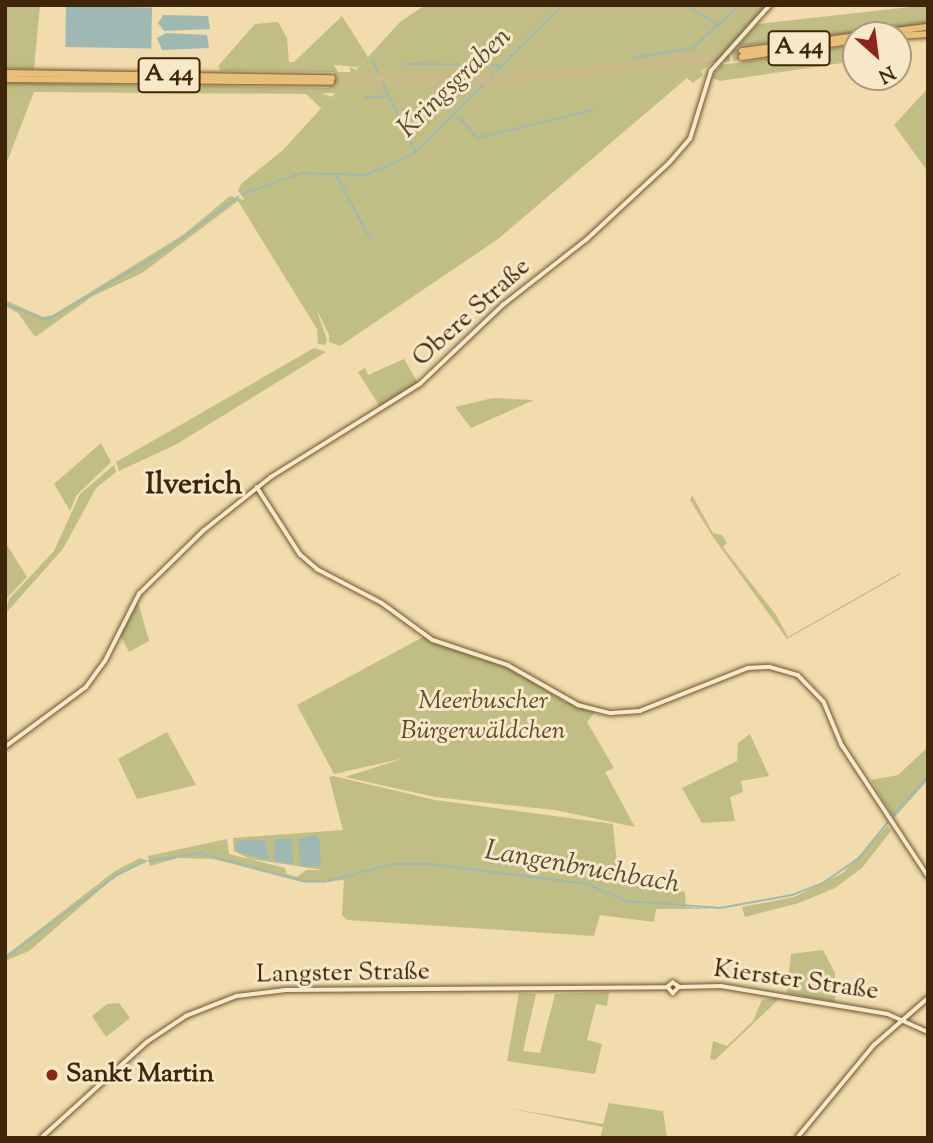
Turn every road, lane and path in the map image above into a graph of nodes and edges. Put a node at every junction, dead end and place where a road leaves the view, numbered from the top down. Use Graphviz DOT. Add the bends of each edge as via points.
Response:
graph roads {
  1 [pos="770,5"];
  2 [pos="842,39"];
  3 [pos="842,42"];
  4 [pos="5,76"];
  5 [pos="331,80"];
  6 [pos="257,487"];
  7 [pos="5,747"];
  8 [pos="928,876"];
  9 [pos="526,991"];
  10 [pos="928,998"];
  11 [pos="906,1019"];
  12 [pos="928,1032"];
  13 [pos="41,1138"];
  14 [pos="797,1138"];
  1 -- 6 [label="street, Obere Straße" via="711,71 687,144 621,209 503,305 421,384"];
  2 -- 3 [label="highway, A 44" via="742,54"];
  4 -- 5 [label="highway, A 44"];
  6 -- 7 [label="street, Obere Straße" via="186,545 139,594 91,681"];
  6 -- 8 [label="street" via="297,549 317,569 382,603 433,640 508,665 578,705 611,713 639,711 748,668 770,667 798,675 824,702 842,745"];
  9 -- 11 [label="street, Kierster Straße" via="668,988 673,983 678,987 721,986"];
  9 -- 13 [label="street, Langster Straße" via="286,990 237,996 186,1016 147,1042"];
  10 -- 11 [label="street"];
  11 -- 12 [label="street"];
  11 -- 14 [label="street" via="883,1036 835,1087"];
}
